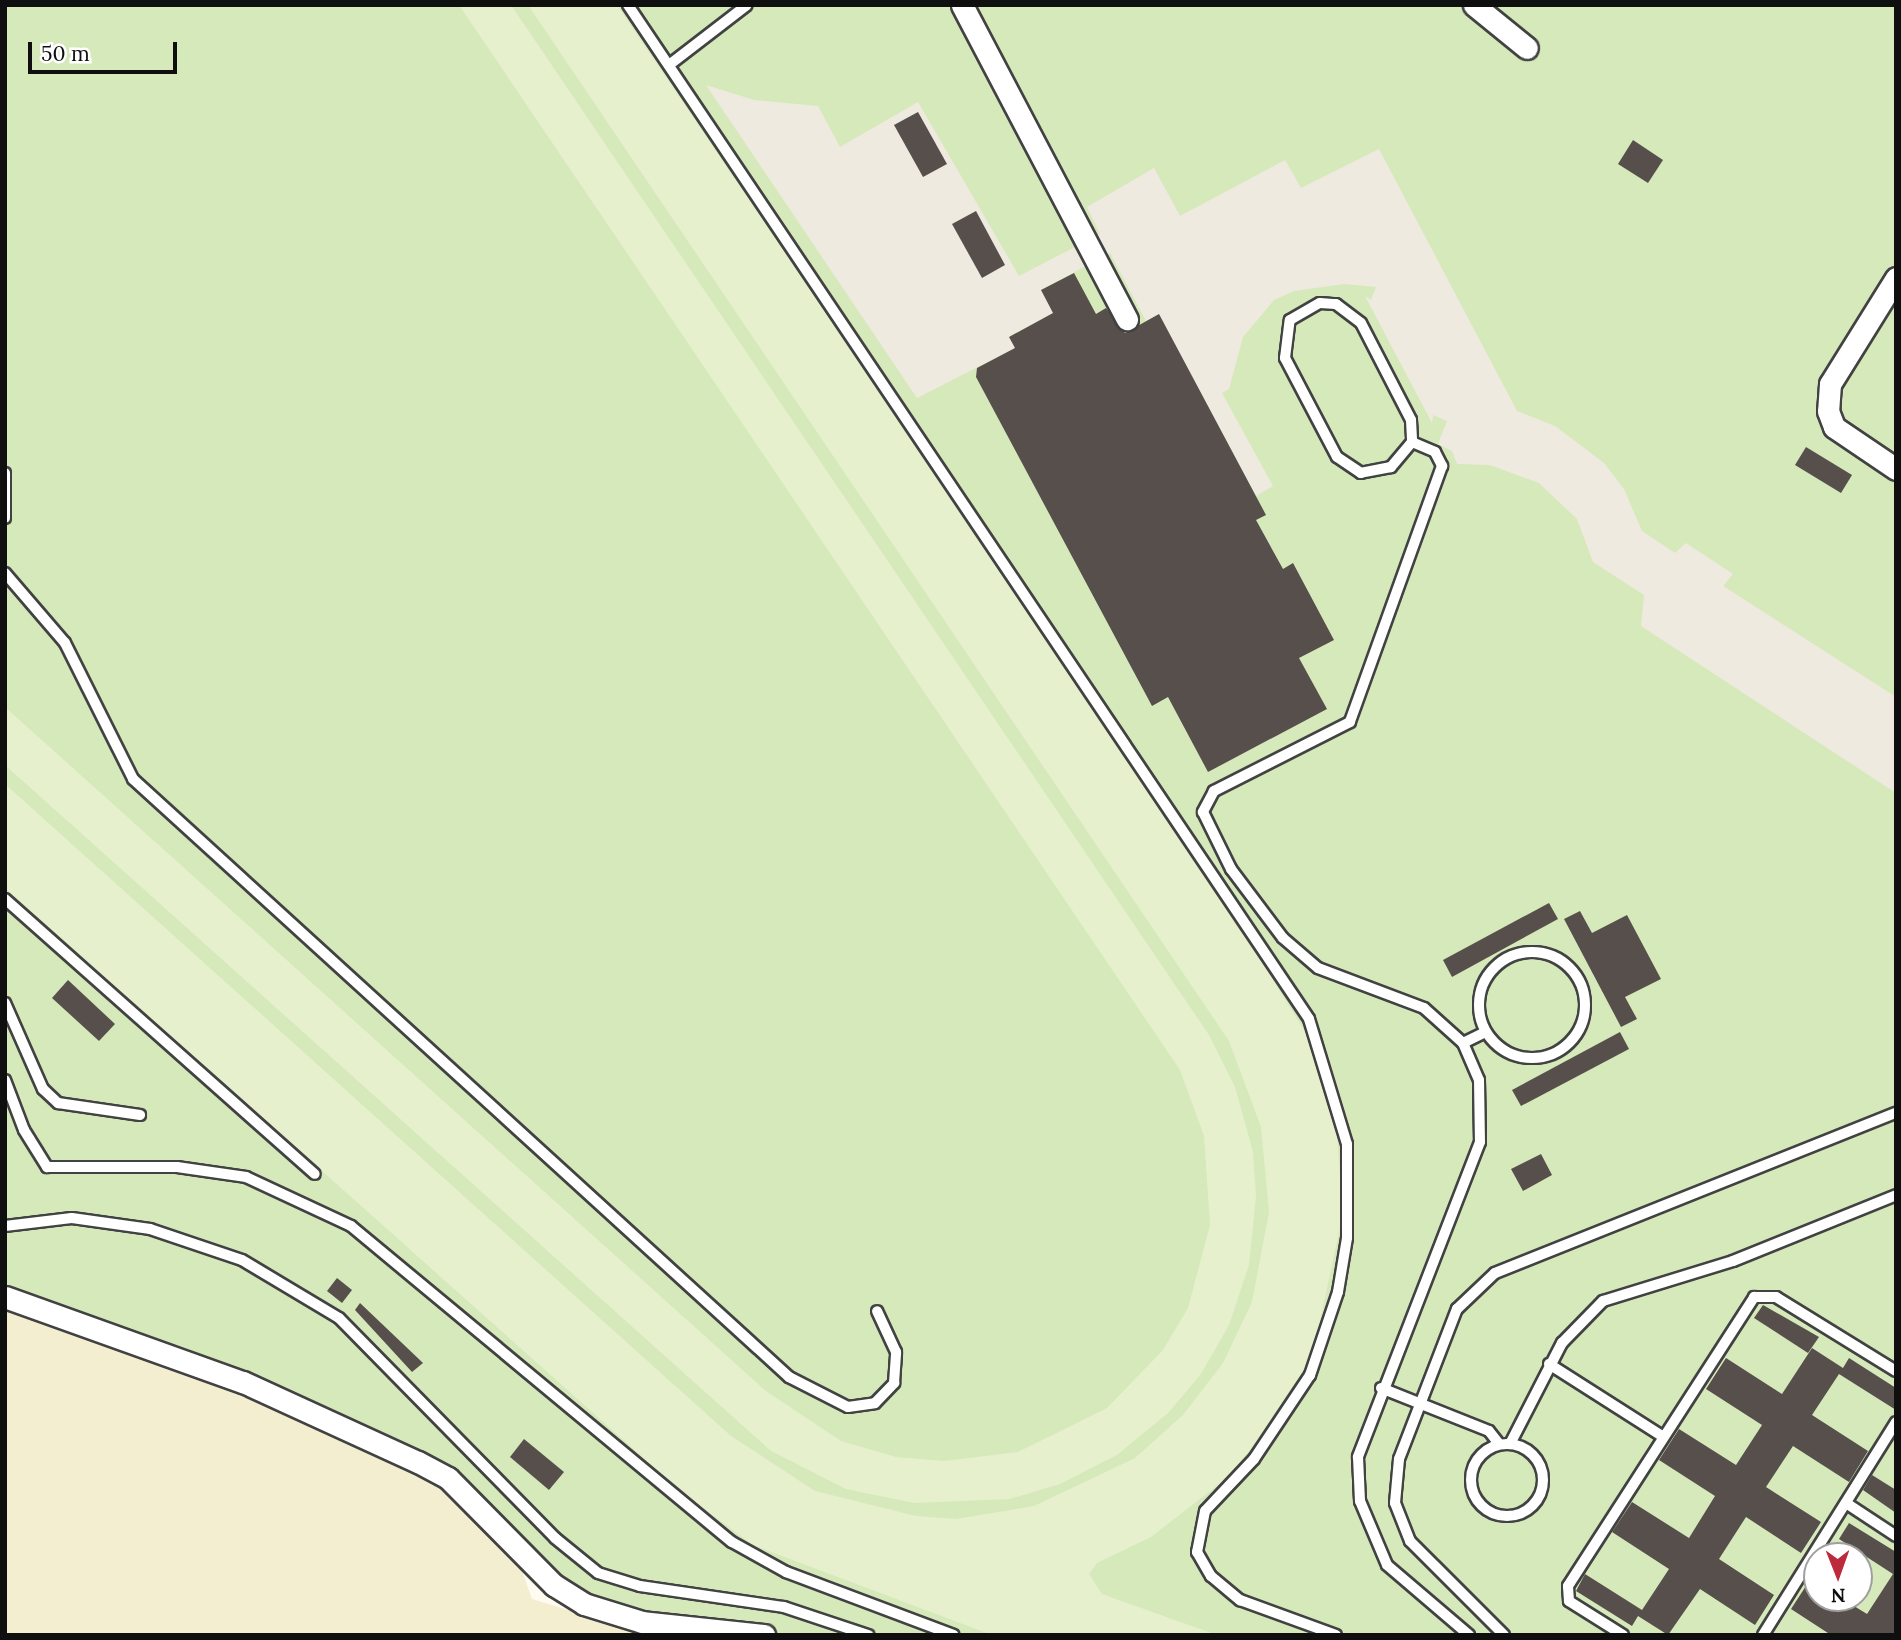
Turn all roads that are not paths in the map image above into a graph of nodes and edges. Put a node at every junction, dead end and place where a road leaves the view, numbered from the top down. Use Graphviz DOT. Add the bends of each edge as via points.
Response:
graph roads {
  1 [pos="628,5"];
  2 [pos="747,5"];
  3 [pos="962,5"];
  4 [pos="1474,5"];
  5 [pos="1527,48"];
  6 [pos="669,65"];
  7 [pos="1896,278"];
  8 [pos="1127,319"];
  9 [pos="1412,442"];
  10 [pos="1896,469"];
  11 [pos="5,473"];
  12 [pos="5,517"];
  13 [pos="5,573"];
  14 [pos="5,900"];
  15 [pos="5,1003"];
  16 [pos="1486,1032"];
  17 [pos="1463,1043"];
  18 [pos="5,1080"];
  19 [pos="1896,1113"];
  20 [pos="140,1115"];
  21 [pos="315,1174"];
  22 [pos="1896,1195"];
  23 [pos="5,1226"];
  24 [pos="5,1297"];
  25 [pos="877,1311"];
  26 [pos="1549,1364"];
  27 [pos="1896,1371"];
  28 [pos="1381,1388"];
  29 [pos="1421,1401"];
  30 [pos="1896,1422"];
  31 [pos="1662,1436"];
  32 [pos="1505,1444"];
  33 [pos="1846,1503"];
  34 [pos="1896,1536"];
  35 [pos="764,1635"];
  36 [pos="868,1635"];
  37 [pos="954,1635"];
  38 [pos="1336,1635"];
  39 [pos="1469,1635"];
  40 [pos="1504,1635"];
  41 [pos="1623,1635"];
  42 [pos="1763,1635"];
  1 -- 6 [label="lane"];
  2 -- 6 [label="lane"];
  3 -- 8 [label="street"];
  4 -- 5 [label="street"];
  6 -- 38 [label="lane" via="1309,1018 1347,1144 1347,1238 1338,1292 1310,1375 1254,1459 1205,1511 1197,1552 1211,1576 1240,1600"];
  7 -- 10 [label="street" via="1830,384 1828,411 1834,427"];
  9 -- 9 [label="lane" via="1411,419 1349,311 1320,303 1290,320 1285,358 1337,457 1362,472 1379,471 1402,458"];
  9 -- 17 [label="lane" via="1435,452 1442,466 1350,722 1214,791 1203,812 1231,869 1303,957 1424,1007"];
  11 -- 12 [label="lane"];
  13 -- 25 [label="lane" via="65,643 133,779 789,1377 848,1407 875,1402 894,1383 896,1352"];
  14 -- 21 [label="lane"];
  15 -- 20 [label="lane" via="43,1089 58,1103"];
  16 -- 16 [label="lane" via="1504,1050 1528,1058 1564,1048 1584,1016 1578,979 1561,961 1537,953 1500,963 1480,995"];
  16 -- 17 [label="lane"];
  17 -- 28 [label="lane" via="1479,1080 1480,1142"];
  18 -- 37 [label="lane" via="24,1130 47,1167 177,1167 237,1175 351,1226 732,1542 786,1572"];
  19 -- 29 [label="lane" via="1495,1273 1457,1309"];
  22 -- 26 [label="lane" via="1733,1261 1603,1301 1580,1320"];
  23 -- 36 [label="lane" via="72,1218 150,1229 242,1260 339,1318 555,1538 598,1573 640,1586 784,1607"];
  24 -- 35 [label="street" via="243,1382 418,1462 448,1478 554,1585 584,1604 642,1622"];
  26 -- 31 [label="lane"];
  26 -- 32 [label="lane"];
  27 -- 31 [label="lane" via="1776,1297 1754,1297"];
  28 -- 29 [label="lane"];
  28 -- 39 [label="lane" via="1358,1457 1364,1518 1387,1564"];
  29 -- 32 [label="lane" via="1489,1431"];
  29 -- 40 [label="lane" via="1399,1459 1395,1503 1410,1541"];
  30 -- 33 [label="lane"];
  31 -- 41 [label="lane" via="1565,1593"];
  32 -- 32 [label="lane" via="1481,1453 1470,1482 1477,1501 1503,1516 1524,1513 1543,1489 1536,1459"];
  33 -- 34 [label="lane"];
  33 -- 42 [label="lane"];
}
